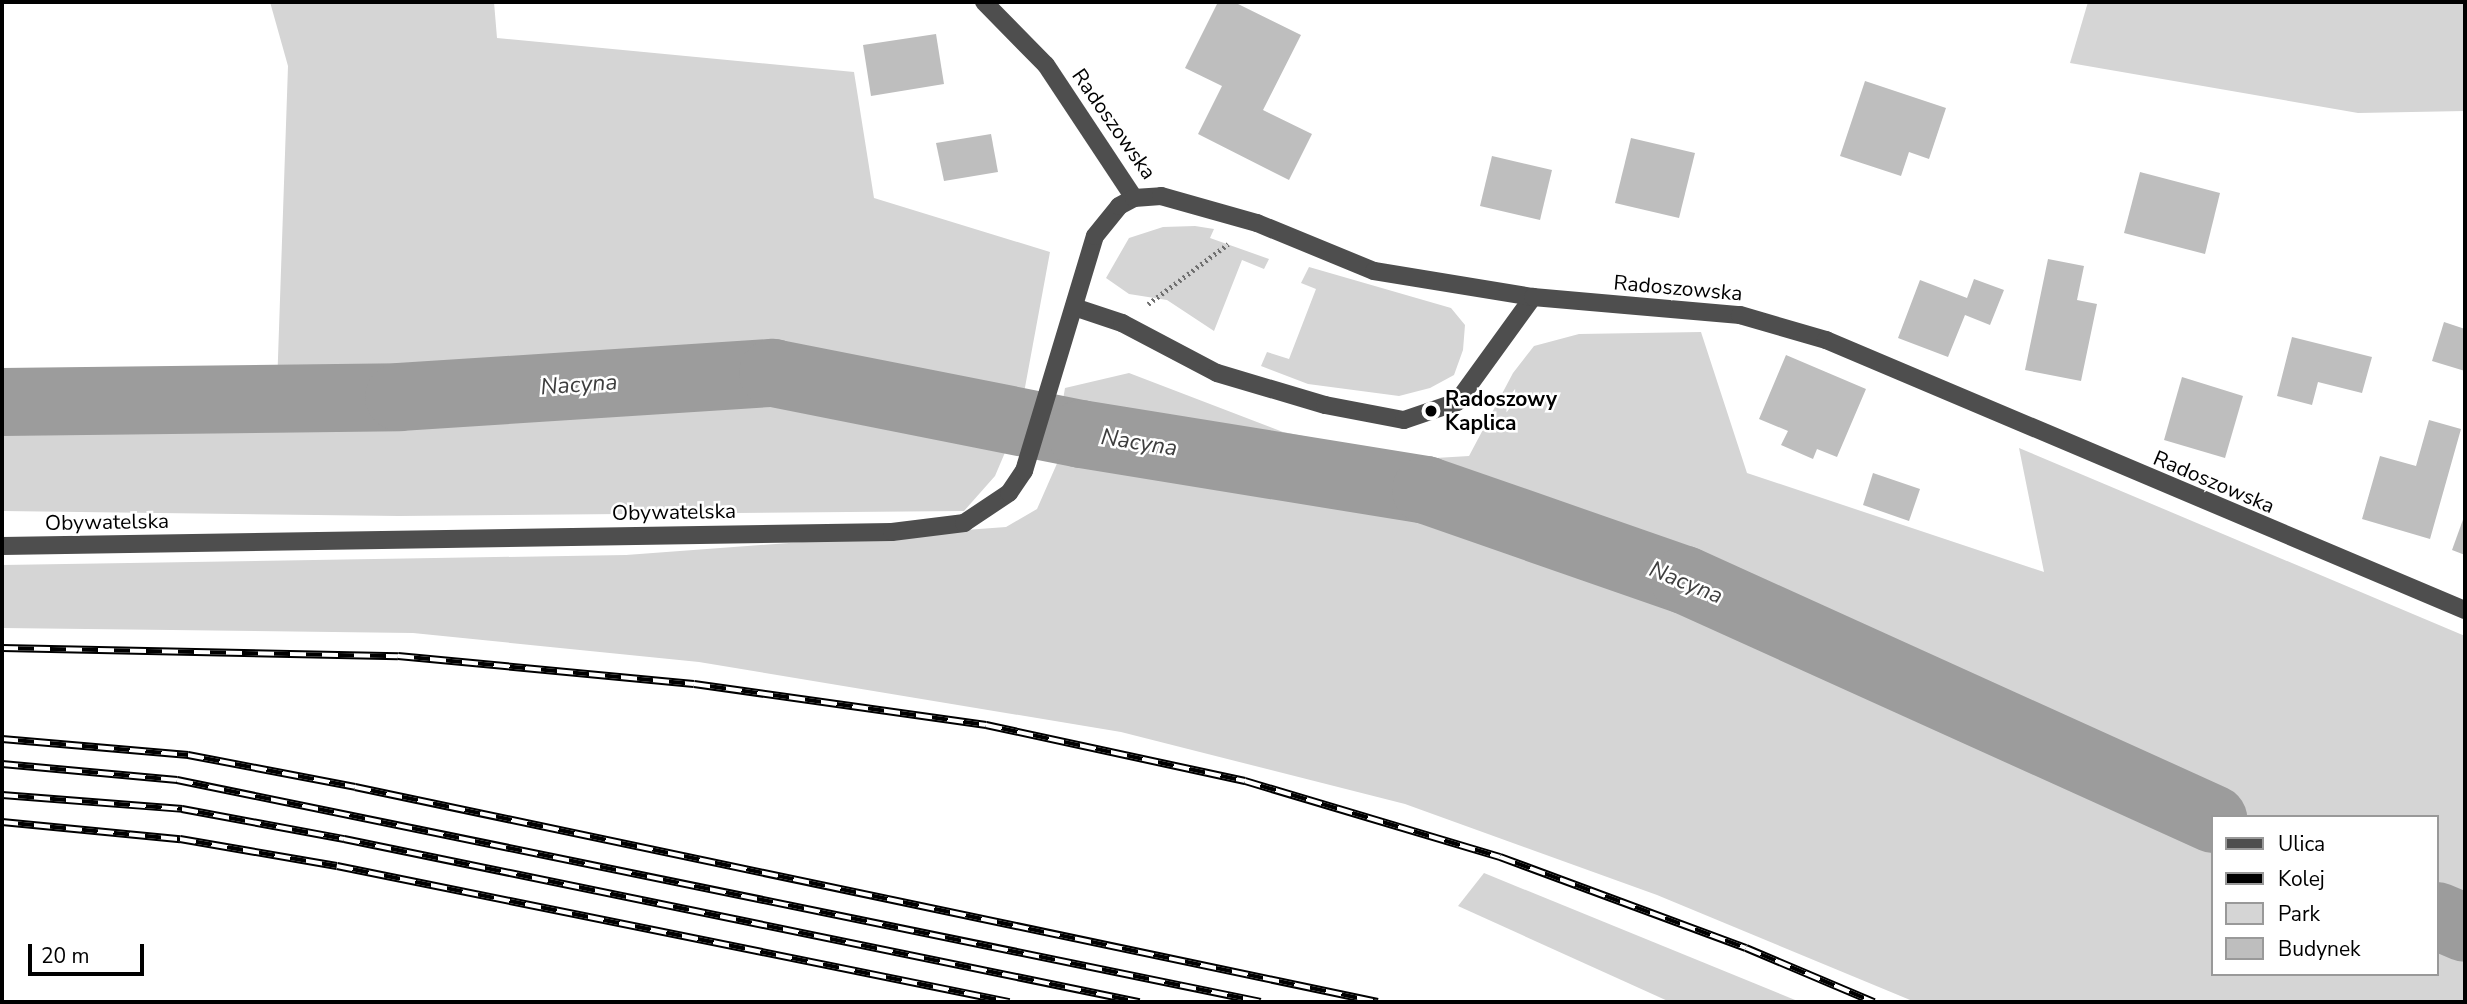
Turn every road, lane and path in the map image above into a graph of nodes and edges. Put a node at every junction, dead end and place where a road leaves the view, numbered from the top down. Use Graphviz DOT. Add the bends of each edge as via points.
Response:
graph roads {
  1 [pos="984,2"];
  2 [pos="1135,198"];
  3 [pos="1256,223"];
  4 [pos="1533,297"];
  5 [pos="1074,307"];
  6 [pos="1122,323"];
  7 [pos="2,546"];
  8 [pos="2465,610"];
  1 -- 2 [label="street, Radoszowska" via="1046,65"];
  2 -- 3 [label="street, Radoszowska" via="1178,198"];
  2 -- 5 [label="street, Obywatelska" via="1119,206 1095,236"];
  3 -- 4 [label="street, Radoszowska" via="1374,271"];
  3 -- 6 [label="path"];
  4 -- 6 [label="street" via="1457,402 1404,420 1325,405 1216,373"];
  4 -- 8 [label="street, Radoszowska" via="1740,315 1826,340"];
  5 -- 6 [label="street"];
  5 -- 7 [label="street, Obywatelska" via="1034,449 1010,493 964,523 912,530"];
}
